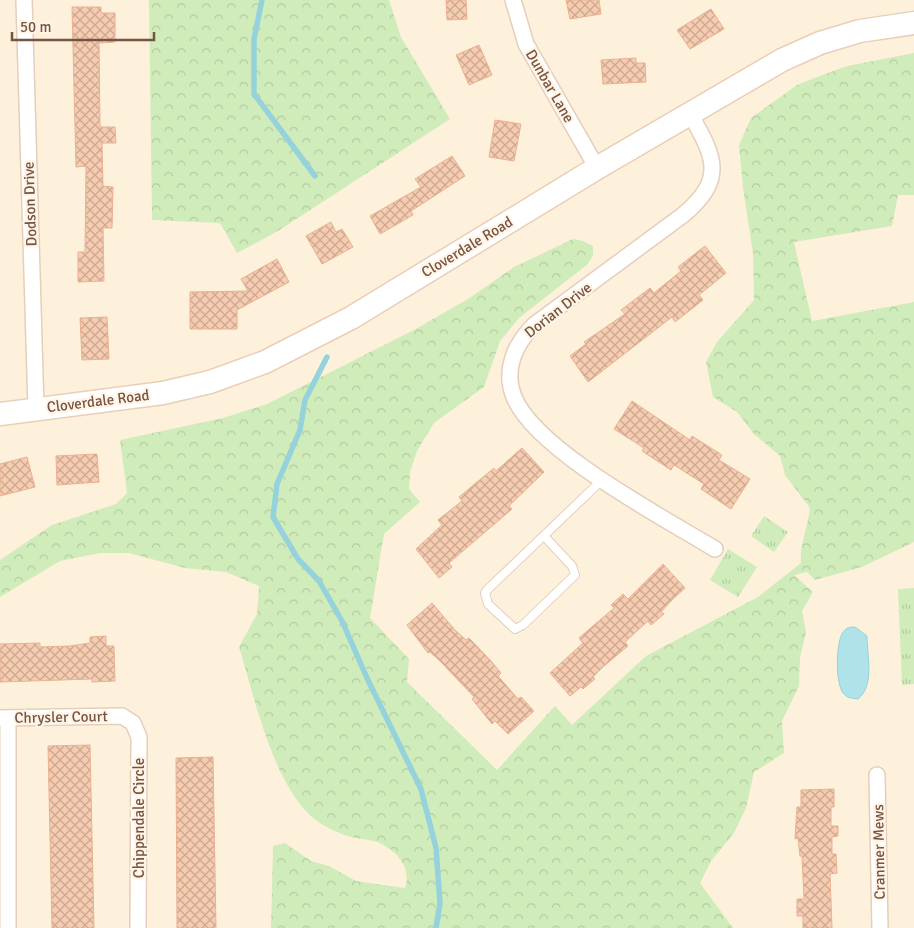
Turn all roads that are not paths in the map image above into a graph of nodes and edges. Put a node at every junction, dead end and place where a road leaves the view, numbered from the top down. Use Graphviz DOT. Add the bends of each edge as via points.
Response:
graph roads {
  1 [pos="24,0"];
  2 [pos="513,0"];
  3 [pos="914,23"];
  4 [pos="690,114"];
  5 [pos="598,168"];
  6 [pos="36,408"];
  7 [pos="0,414"];
  8 [pos="602,480"];
  9 [pos="544,536"];
  10 [pos="715,549"];
  11 [pos="122,716"];
  12 [pos="4,718"];
  13 [pos="877,775"];
  14 [pos="8,928"];
  15 [pos="138,928"];
  16 [pos="880,928"];
  1 -- 6 [label="street, Dodson Drive"];
  2 -- 5 [label="street, Dunbar Lane" via="526,44"];
  3 -- 4 [label="street, Cloverdale Road" via="860,32 820,44 782,60"];
  4 -- 5 [label="street, Cloverdale Road"];
  4 -- 8 [label="street, Dorian Drive" via="712,159 710,182 702,198 534,325 518,345 511,362 511,388 519,407 547,438"];
  5 -- 6 [label="street, Cloverdale Road" via="351,318 265,362 210,382 163,393"];
  6 -- 7 [label="street, Cloverdale Road"];
  8 -- 9 [label="lane"];
  8 -- 10 [label="street, Dorian Drive"];
  9 -- 9 [label="lane" via="486,593 488,604 515,629 575,575 572,566"];
  11 -- 12 [label="street, Chrysler Court"];
  11 -- 15 [label="street, Chippendale Circle" via="134,723 139,736"];
  12 -- 14 [label="street"];
  13 -- 16 [label="street, Cranmer Mews"];
}
